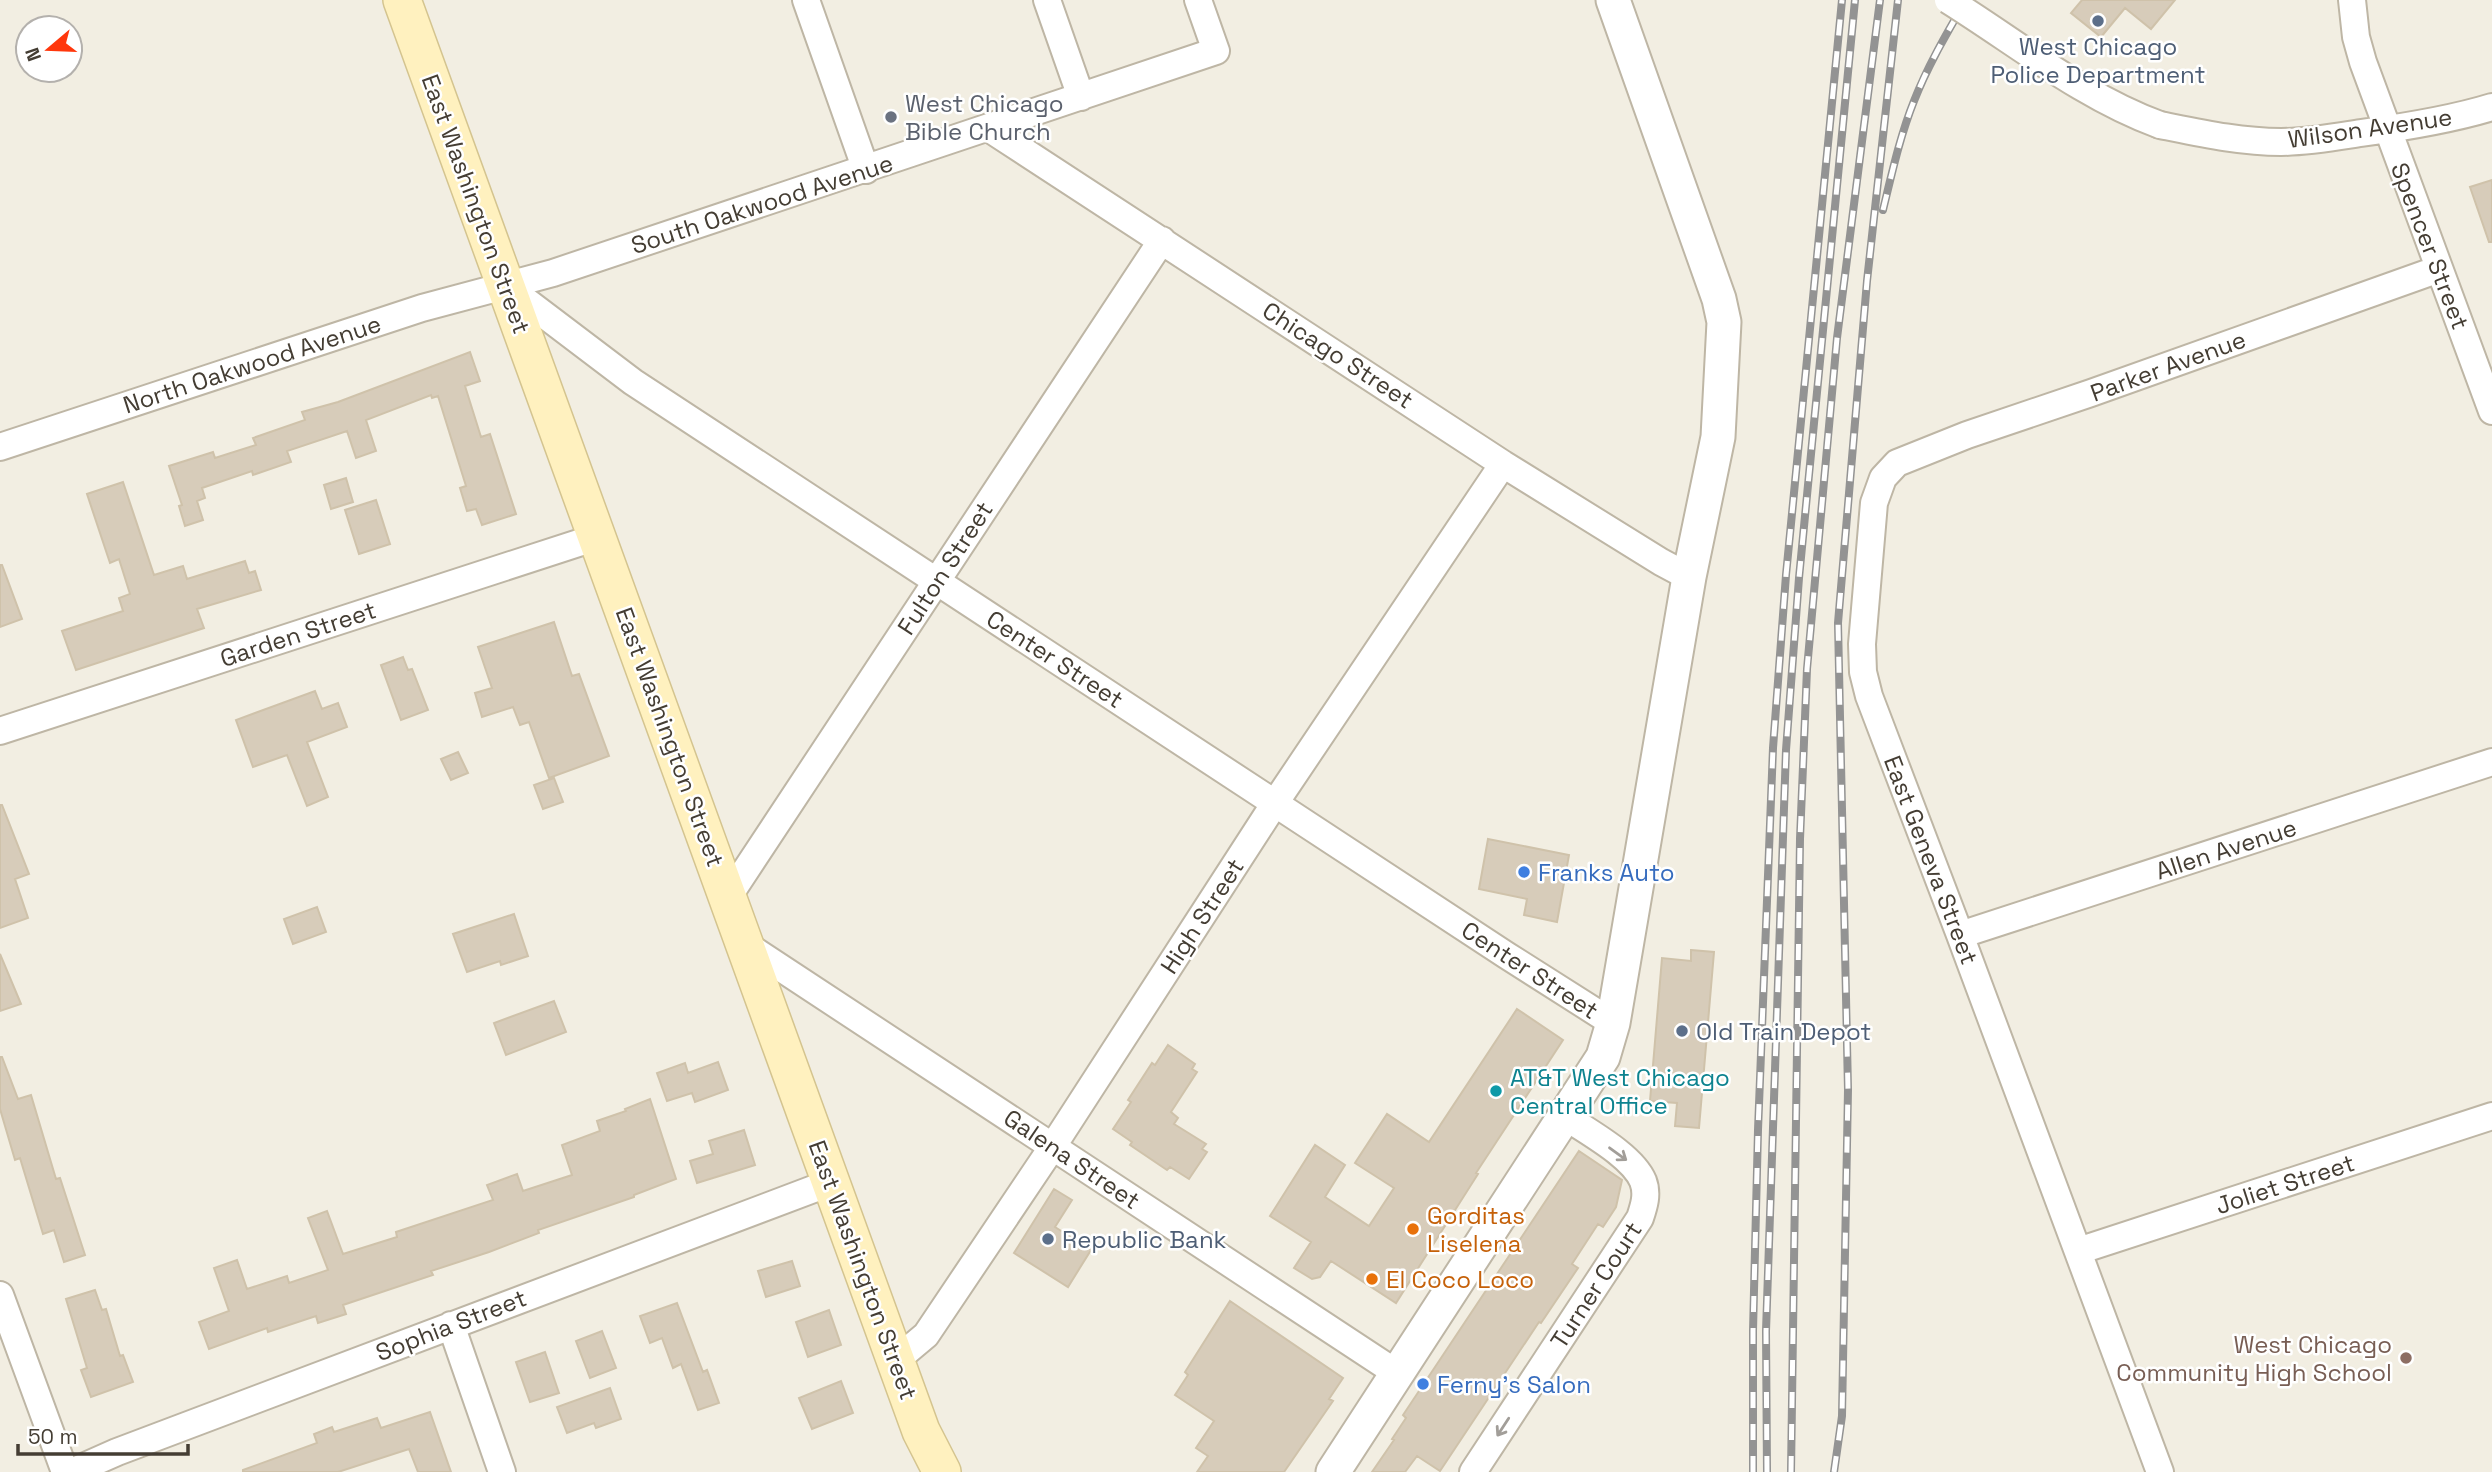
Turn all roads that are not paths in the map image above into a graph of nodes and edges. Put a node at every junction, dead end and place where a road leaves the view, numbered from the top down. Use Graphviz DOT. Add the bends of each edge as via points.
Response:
graph roads {
  1 [pos="402,0"];
  2 [pos="806,0"];
  3 [pos="1047,0"];
  4 [pos="1198,0"];
  5 [pos="1613,0"];
  6 [pos="1948,0"];
  7 [pos="2352,0"];
  8 [pos="1081,97"];
  9 [pos="2492,107"];
  10 [pos="990,129"];
  11 [pos="2386,130"];
  12 [pos="866,170"];
  13 [pos="1162,240"];
  14 [pos="2439,268"];
  15 [pos="505,285"];
  16 [pos="2492,411"];
  17 [pos="0,447"];
  18 [pos="1897,463"];
  19 [pos="1503,464"];
  20 [pos="597,537"];
  21 [pos="1689,577"];
  22 [pos="936,581"];
  23 [pos="0,731"];
  24 [pos="2492,762"];
  25 [pos="1275,803"];
  26 [pos="729,897"];
  27 [pos="1960,935"];
  28 [pos="746,945"];
  29 [pos="1613,1023"];
  30 [pos="1563,1115"];
  31 [pos="2492,1116"];
  32 [pos="1053,1146"];
  33 [pos="832,1182"];
  34 [pos="2078,1251"];
  35 [pos="0,1295"];
  36 [pos="451,1325"];
  37 [pos="895,1361"];
  38 [pos="1398,1374"];
  39 [pos="65,1472"];
  40 [pos="72,1472"];
  41 [pos="502,1472"];
  42 [pos="942,1472"];
  43 [pos="1333,1472"];
  44 [pos="1473,1472"];
  45 [pos="2161,1472"];
  1 -- 15 [label="main road, East Washington Street"];
  2 -- 12 [label="street"];
  3 -- 8 [label="street"];
  4 -- 8 [label="street, South Oakwood Avenue" via="1216,51"];
  5 -- 21 [label="street" via="1724,322 1718,437"];
  6 -- 11 [label="street, Wilson Avenue, bridge" via="2101,98 2160,125 2238,140 2282,142"];
  7 -- 11 [label="street, Spencer Street" via="2356,37"];
  8 -- 10 [label="street, South Oakwood Avenue"];
  9 -- 11 [label="street, Wilson Avenue"];
  10 -- 12 [label="street, South Oakwood Avenue"];
  10 -- 13 [label="street, Chicago Street"];
  11 -- 14 [label="street, Spencer Street"];
  12 -- 15 [label="street, South Oakwood Avenue"];
  13 -- 19 [label="street, Chicago Street"];
  13 -- 22 [label="street, Fulton Street"];
  14 -- 16 [label="street, Spencer Street"];
  14 -- 18 [label="street, Parker Avenue"];
  15 -- 17 [label="street, North Oakwood Avenue" via="422,307"];
  15 -- 20 [label="main road, East Washington Street"];
  15 -- 22 [label="street, Center Street" via="633,382"];
  18 -- 27 [label="street, East Geneva Street" via="1883,478 1874,503 1863,672 1868,696"];
  19 -- 21 [label="street, Chicago Street"];
  19 -- 25 [label="street, High Street"];
  20 -- 23 [label="street, Garden Street"];
  20 -- 26 [label="main road, East Washington Street"];
  21 -- 29 [label="street"];
  22 -- 25 [label="street, Center Street"];
  22 -- 26 [label="street, Fulton Street"];
  24 -- 27 [label="street, Allen Avenue"];
  25 -- 29 [label="street, Center Street"];
  25 -- 32 [label="street, High Street"];
  26 -- 28 [label="main road, East Washington Street"];
  27 -- 34 [label="street, East Geneva Street"];
  28 -- 32 [label="street, Galena Street"];
  28 -- 33 [label="main road, East Washington Street"];
  29 -- 30 [label="street" via="1603,1057"];
  30 -- 38 [label="street"];
  30 -- 44 [label="street, Turner Court, one-way" via="1633,1164 1646,1200 1640,1218"];
  31 -- 34 [label="street, Joliet Street"];
  32 -- 37 [label="street, High Street" via="926,1335"];
  32 -- 38 [label="street, Galena Street"];
  33 -- 36 [label="street, Sophia Street"];
  33 -- 37 [label="main road, East Washington Street"];
  34 -- 45 [label="street, East Geneva Street"];
  35 -- 39 [label="street"];
  36 -- 40 [label="street, Sophia Street"];
  36 -- 41 [label="street"];
  37 -- 42 [label="main road, East Washington Street" via="920,1431"];
  38 -- 43 [label="street"];
}
